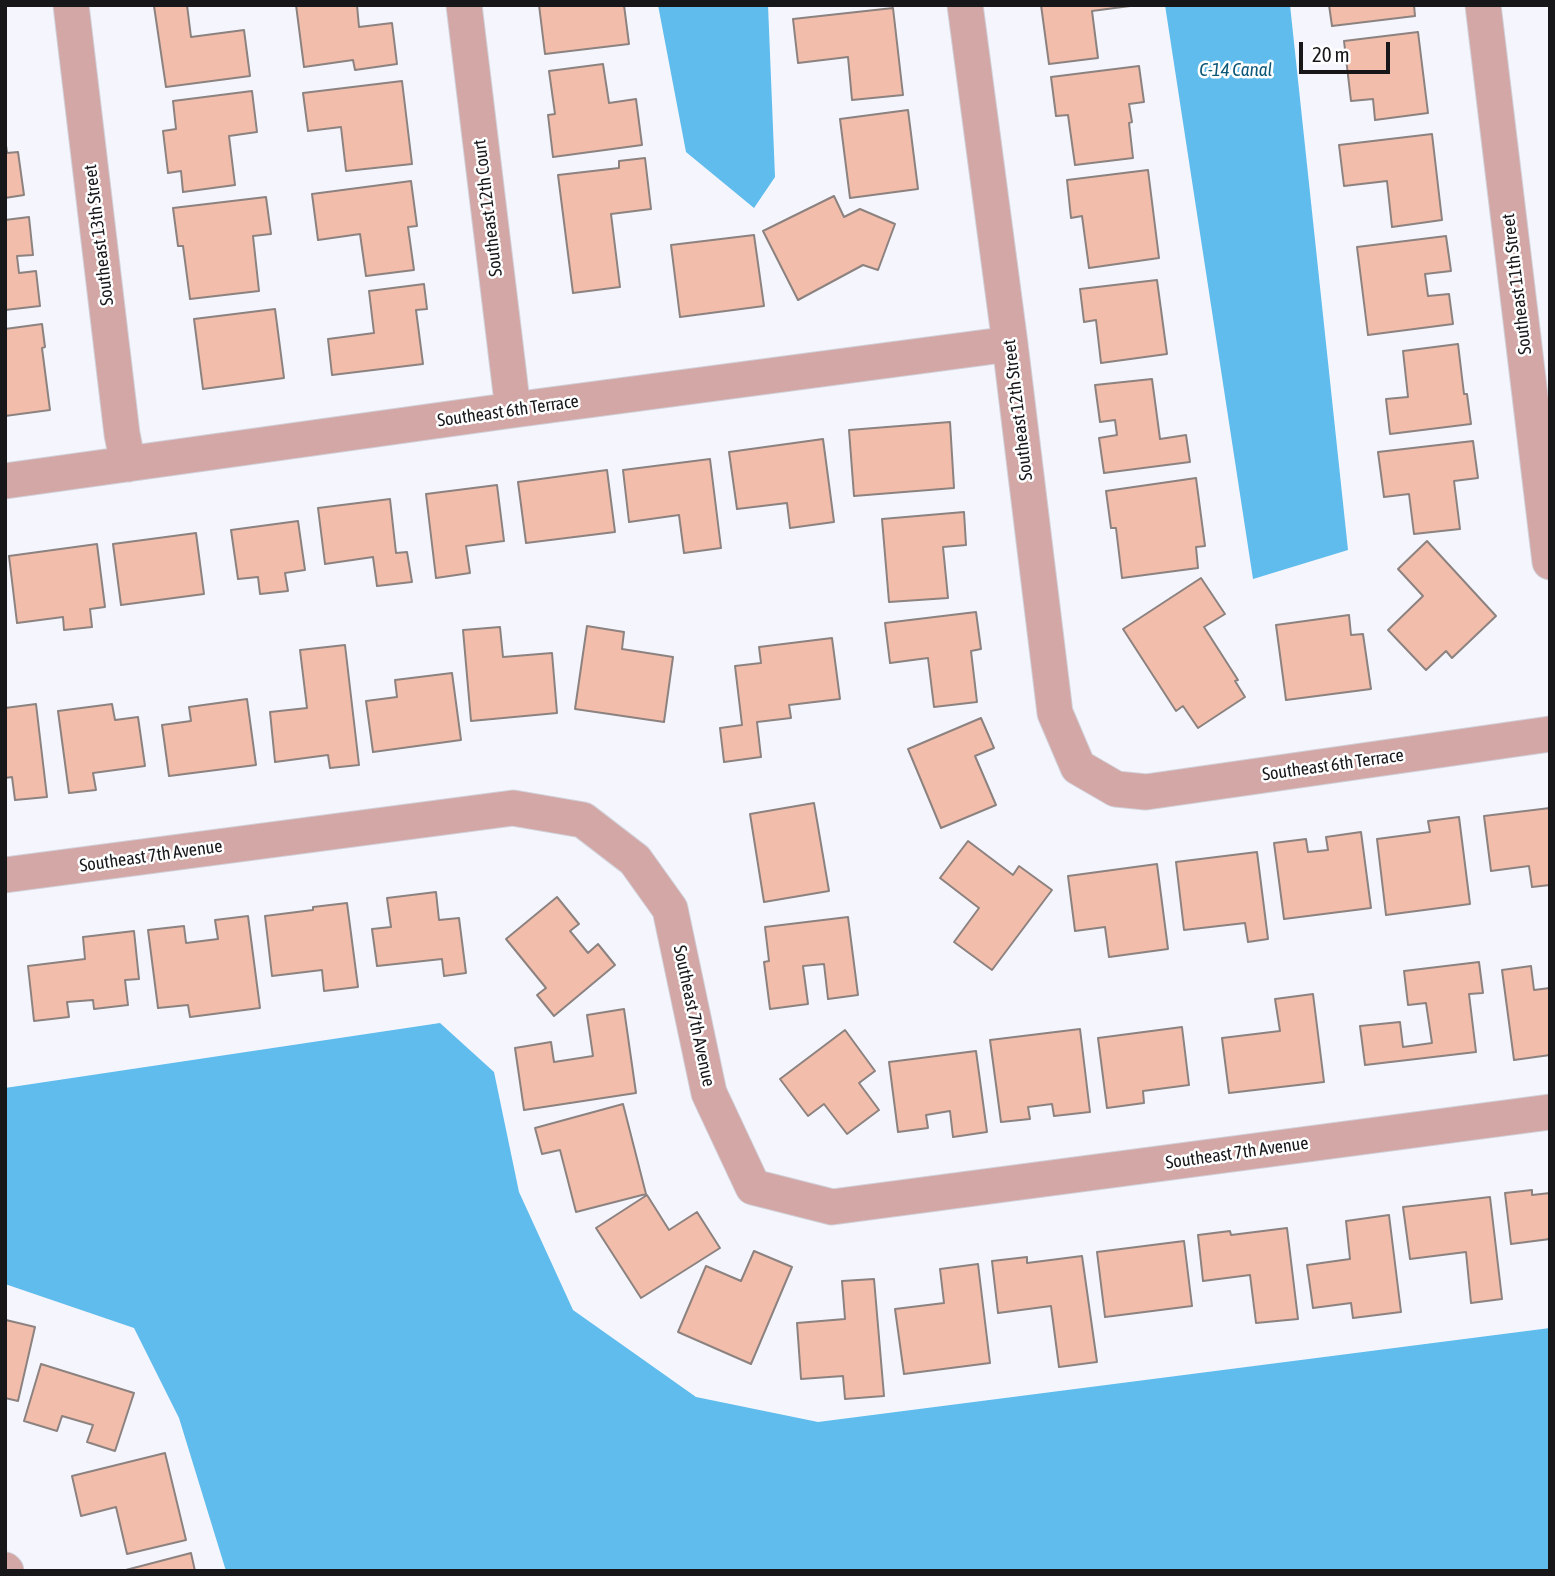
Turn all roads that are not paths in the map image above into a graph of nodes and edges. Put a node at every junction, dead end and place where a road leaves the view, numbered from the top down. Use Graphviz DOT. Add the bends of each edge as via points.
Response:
graph roads {
  1 [pos="71,5"];
  2 [pos="464,5"];
  3 [pos="965,5"];
  4 [pos="1483,5"];
  5 [pos="1010,344"];
  6 [pos="513,410"];
  7 [pos="128,464"];
  8 [pos="5,481"];
  9 [pos="1550,562"];
  10 [pos="1550,734"];
  11 [pos="1116,789"];
  12 [pos="5,875"];
  13 [pos="1550,1112"];
  1 -- 7 [label="street, Southeast 13th Street"];
  2 -- 6 [label="street, Southeast 12th Court"];
  3 -- 5 [label="street, Southeast 12th Street"];
  4 -- 9 [label="street, Southeast 11th Street"];
  5 -- 6 [label="street, Southeast 6th Terrace"];
  5 -- 11 [label="street, Southeast 12th Street" via="1055,713 1078,767"];
  6 -- 7 [label="street, Southeast 6th Terrace"];
  7 -- 8 [label="street, Southeast 6th Terrace"];
  10 -- 11 [label="street, Southeast 6th Terrace" via="1146,792"];
  12 -- 13 [label="street, Southeast 7th Avenue" via="513,808 583,820 635,860 670,909 709,1093 753,1187 832,1207"];
}
